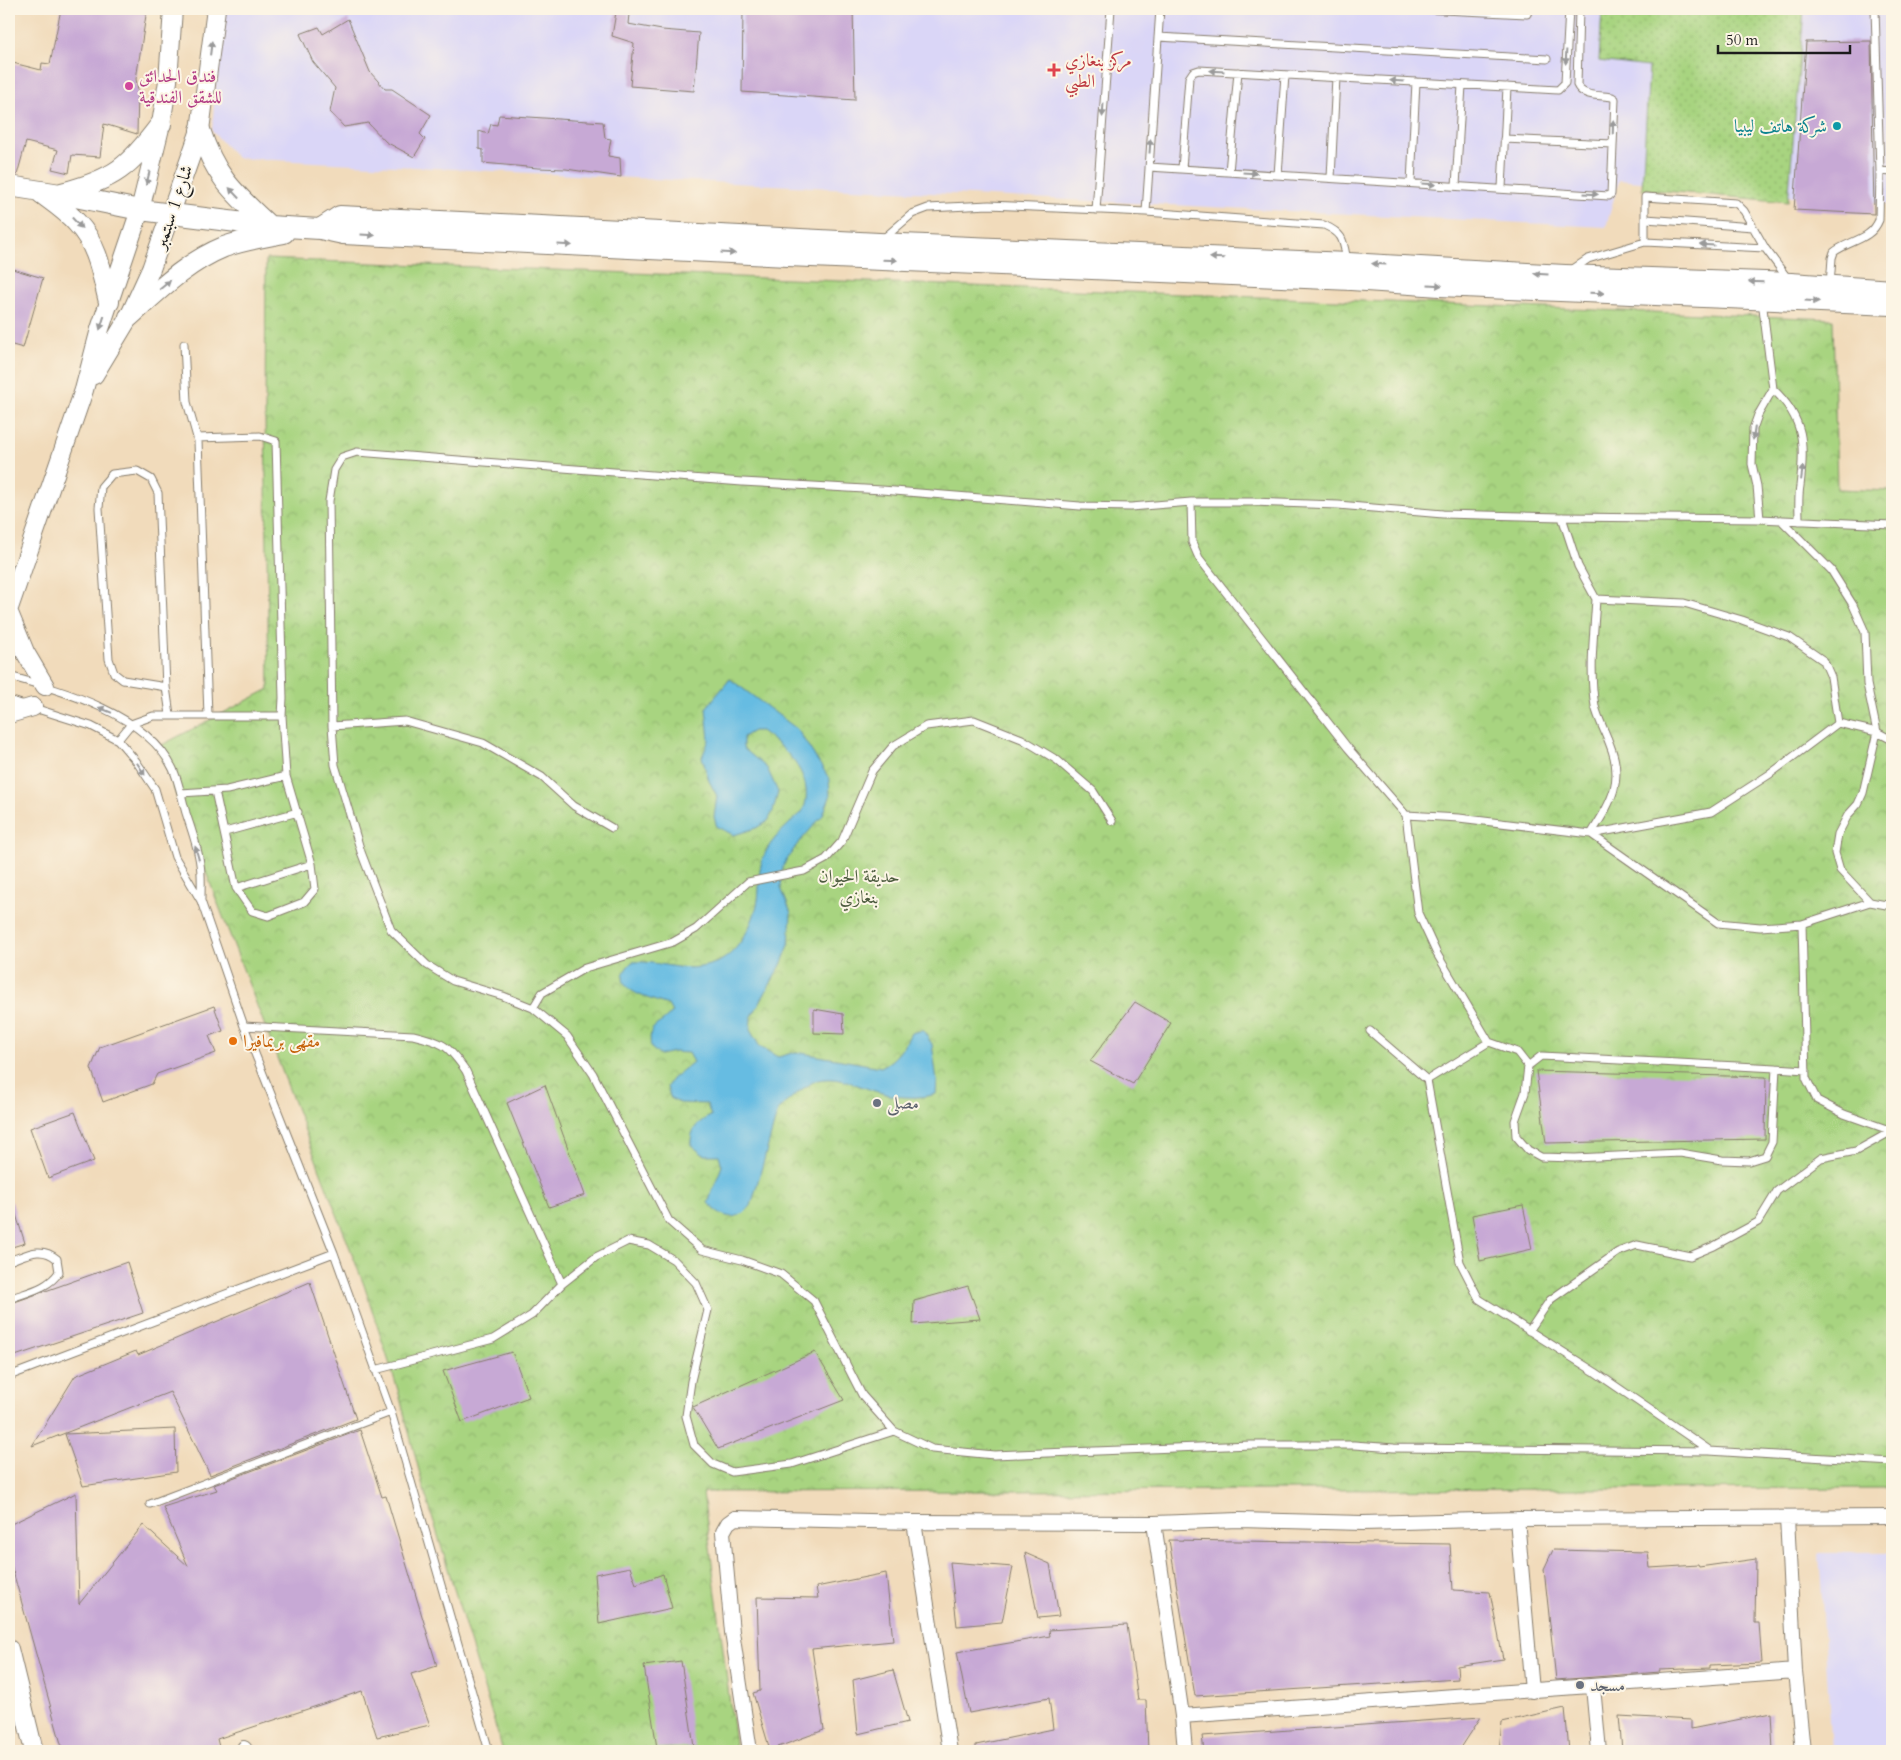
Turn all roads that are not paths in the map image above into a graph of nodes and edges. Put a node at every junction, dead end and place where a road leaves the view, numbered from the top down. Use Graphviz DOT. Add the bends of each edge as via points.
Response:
graph roads {
  1 [pos="173,9"];
  2 [pos="216,9"];
  3 [pos="1111,9"];
  4 [pos="1160,9"];
  5 [pos="1421,9"];
  6 [pos="1529,9"];
  7 [pos="1568,9"];
  8 [pos="1579,9"];
  9 [pos="1875,9"];
  10 [pos="1480,10"];
  11 [pos="1158,37"];
  12 [pos="1547,59"];
  13 [pos="1238,72"];
  14 [pos="1285,75"];
  15 [pos="1336,78"];
  16 [pos="1416,82"];
  17 [pos="1462,85"];
  18 [pos="1507,87"];
  19 [pos="162,124"];
  20 [pos="200,130"];
  21 [pos="1504,139"];
  22 [pos="1613,144"];
  23 [pos="1148,167"];
  24 [pos="1182,169"];
  25 [pos="1880,171"];
  26 [pos="1229,172"];
  27 [pos="1892,172"];
  28 [pos="1278,175"];
  29 [pos="1331,178"];
  30 [pos="1411,183"];
  31 [pos="9,186"];
  32 [pos="1456,186"];
  33 [pos="1502,188"];
  34 [pos="40,191"];
  35 [pos="60,194"];
  36 [pos="140,210"];
  37 [pos="1096,210"];
  38 [pos="1146,212"];
  39 [pos="171,214"];
  40 [pos="1646,219"];
  41 [pos="270,226"];
  42 [pos="1753,227"];
  43 [pos="311,229"];
  44 [pos="538,235"];
  45 [pos="1645,242"];
  46 [pos="878,243"];
  47 [pos="1765,248"];
  48 [pos="1349,271"];
  49 [pos="1565,275"];
  50 [pos="1791,283"];
  51 [pos="1830,287"];
  52 [pos="1892,290"];
  53 [pos="1762,299"];
  54 [pos="109,302"];
  55 [pos="1892,306"];
  56 [pos="129,317"];
  57 [pos="184,344"];
  58 [pos="1773,389"];
  59 [pos="84,390"];
  60 [pos="197,438"];
  61 [pos="1191,502"];
  62 [pos="1562,517"];
  63 [pos="1760,519"];
  64 [pos="1782,520"];
  65 [pos="1799,521"];
  66 [pos="1892,525"];
  67 [pos="1596,599"];
  68 [pos="9,608"];
  69 [pos="9,613"];
  70 [pos="9,676"];
  71 [pos="45,686"];
  72 [pos="166,687"];
  73 [pos="9,700"];
  74 [pos="33,707"];
  75 [pos="9,714"];
  76 [pos="170,715"];
  77 [pos="208,715"];
  78 [pos="282,716"];
  79 [pos="1838,723"];
  80 [pos="131,724"];
  81 [pos="332,726"];
  82 [pos="1877,732"];
  83 [pos="118,740"];
  84 [pos="1892,740"];
  85 [pos="286,776"];
  86 [pos="215,792"];
  87 [pos="180,793"];
  88 [pos="298,812"];
  89 [pos="1406,815"];
  90 [pos="1112,822"];
  91 [pos="612,828"];
  92 [pos="225,832"];
  93 [pos="1591,834"];
  94 [pos="312,864"];
  95 [pos="236,888"];
  96 [pos="201,902"];
  97 [pos="1870,902"];
  98 [pos="1892,906"];
  99 [pos="1802,924"];
  100 [pos="533,1008"];
  101 [pos="244,1026"];
  102 [pos="1370,1031"];
  103 [pos="1489,1042"];
  104 [pos="1528,1066"];
  105 [pos="1776,1068"];
  106 [pos="1806,1070"];
  107 [pos="1428,1080"];
  108 [pos="1892,1131"];
  109 [pos="334,1253"];
  110 [pos="9,1261"];
  111 [pos="562,1284"];
  112 [pos="9,1299"];
  113 [pos="1529,1331"];
  114 [pos="375,1370"];
  115 [pos="9,1376"];
  116 [pos="391,1412"];
  117 [pos="894,1431"];
  118 [pos="1709,1451"];
  119 [pos="1892,1462"];
  120 [pos="150,1504"];
  121 [pos="1892,1517"];
  122 [pos="1786,1518"];
  123 [pos="1517,1519"];
  124 [pos="914,1522"];
  125 [pos="1154,1523"];
  126 [pos="9,1649"];
  127 [pos="1795,1671"];
  128 [pos="11,1674"];
  129 [pos="1593,1686"];
  130 [pos="1532,1691"];
  131 [pos="1182,1716"];
  132 [pos="34,1751"];
  133 [pos="489,1751"];
  134 [pos="750,1751"];
  135 [pos="950,1751"];
  136 [pos="1185,1751"];
  137 [pos="1599,1751"];
  138 [pos="1803,1751"];
  1 -- 19 [label="street, شارع 1 سبتمبر"];
  20 -- 2 [label="street, شارع 1 سبتمبر, one-way"];
  3 -- 37 [label="lane, one-way"];
  4 -- 11 [label="lane"];
  5 -- 10 [label="lane"];
  6 -- 10 [label="lane" via="1527,14"];
  7 -- 18 [label="lane, one-way" via="1565,83 1562,88"];
  22 -- 8 [label="lane, one-way" via="1614,100 1578,89"];
  9 -- 25 [label="lane"];
  11 -- 12 [label="lane"];
  23 -- 11 [label="lane, one-way"];
  13 -- 14 [label="lane"];
  13 -- 24 [label="lane, one-way" via="1199,70 1189,78"];
  13 -- 26 [label="lane"];
  14 -- 15 [label="lane"];
  14 -- 28 [label="lane"];
  16 -- 15 [label="lane, one-way"];
  15 -- 29 [label="lane"];
  16 -- 17 [label="lane"];
  16 -- 30 [label="lane"];
  17 -- 18 [label="lane"];
  17 -- 32 [label="lane"];
  18 -- 21 [label="lane"];
  19 -- 35 [label="main road" via="123,168 104,180"];
  19 -- 36 [label="street, شارع 1 سبتمبر, one-way"];
  20 -- 39 [label="street, شارع 1 سبتمبر"];
  41 -- 20 [label="main road, one-way" via="224,181 208,153"];
  21 -- 22 [label="lane"];
  21 -- 33 [label="lane"];
  33 -- 22 [label="lane, one-way" via="1609,196"];
  23 -- 24 [label="lane"];
  23 -- 38 [label="lane"];
  24 -- 26 [label="lane"];
  25 -- 27 [label="lane"];
  25 -- 51 [label="lane" via="1879,220 1873,231 1834,252"];
  26 -- 28 [label="lane, one-way"];
  28 -- 29 [label="lane"];
  29 -- 30 [label="lane"];
  30 -- 32 [label="lane, one-way"];
  31 -- 34 [label="main road"];
  32 -- 33 [label="lane"];
  34 -- 35 [label="main road"];
  34 -- 54 [label="main road, one-way" via="87,235 97,255"];
  35 -- 36 [label="main road"];
  36 -- 39 [label="main road"];
  36 -- 54 [label="street, شارع 1 سبتمبر"];
  37 -- 38 [label="lane"];
  37 -- 46 [label="lane" via="989,205 928,208 912,214"];
  38 -- 48 [label="lane" via="1324,225 1336,230 1343,238"];
  39 -- 41 [label="main road"];
  39 -- 56 [label="street, شارع 1 سبتمبر"];
  40 -- 42 [label="lane"];
  40 -- 42 [label="lane" via="1645,197 1728,202 1741,207"];
  40 -- 45 [label="lane"];
  41 -- 43 [label="main road"];
  42 -- 47 [label="lane"];
  43 -- 44 [label="main road" via="343,234"];
  56 -- 43 [label="main road, one-way" via="178,274 207,255 241,242"];
  44 -- 46 [label="main road"];
  44 -- 48 [label="main road, one-way" via="788,256"];
  47 -- 45 [label="lane, one-way"];
  45 -- 49 [label="lane" via="1588,259"];
  48 -- 46 [label="main road, one-way"];
  47 -- 50 [label="lane"];
  49 -- 48 [label="main road, one-way"];
  48 -- 53 [label="main road, one-way" via="1440,286"];
  50 -- 49 [label="main road, one-way"];
  50 -- 51 [label="main road"];
  51 -- 52 [label="main road"];
  53 -- 55 [label="main road, one-way"];
  53 -- 58 [label="lane"];
  54 -- 59 [label="street, شارع 1 سبتمبر, one-way"];
  56 -- 59 [label="street, شارع 1 سبتمبر"];
  57 -- 60 [label="lane" via="187,402"];
  58 -- 63 [label="lane, one-way" via="1753,429 1752,464 1758,486"];
  65 -- 58 [label="lane, one-way" via="1803,447 1797,418"];
  59 -- 68 [label="street, شارع 1 سبتمبر"];
  60 -- 77 [label="lane"];
  60 -- 78 [label="lane" via="260,436 276,441"];
  61 -- 62 [label="lane" via="1338,505 1443,514"];
  61 -- 81 [label="lane" via="1131,507 1080,506 357,452 342,457 334,470 329,501"];
  61 -- 89 [label="lane" via="1192,542 1199,558 1348,748"];
  62 -- 63 [label="lane"];
  62 -- 67 [label="lane" via="1578,566"];
  63 -- 64 [label="lane"];
  64 -- 65 [label="lane"];
  64 -- 82 [label="lane" via="1831,570 1853,605 1864,632 1868,684"];
  65 -- 66 [label="lane"];
  67 -- 79 [label="lane" via="1684,603 1789,637 1824,661 1832,677"];
  67 -- 93 [label="lane" via="1594,694 1618,774 1612,799"];
  69 -- 71 [label="street" via="24,652"];
  70 -- 71 [label="lane"];
  80 -- 71 [label="lane, one-way" via="116,714"];
  72 -- 72 [label="lane" via="158,493 151,479 137,471 112,474 102,487 99,508 109,659 114,673 123,680"];
  72 -- 76 [label="lane"];
  73 -- 74 [label="lane"];
  74 -- 75 [label="street"];
  74 -- 83 [label="lane" via="92,726"];
  76 -- 77 [label="lane"];
  76 -- 80 [label="lane" via="153,716"];
  77 -- 78 [label="lane"];
  78 -- 85 [label="lane"];
  79 -- 82 [label="lane"];
  79 -- 93 [label="lane" via="1712,812"];
  80 -- 83 [label="lane"];
  80 -- 87 [label="lane" via="158,747 173,769"];
  81 -- 91 [label="lane" via="405,721 483,743 542,777 574,806"];
  81 -- 100 [label="lane" via="335,765 391,930 427,965 453,981"];
  82 -- 84 [label="lane"];
  82 -- 97 [label="lane" via="1863,793 1838,834 1835,853 1840,870"];
  83 -- 96 [label="lane, one-way" via="155,789 175,857"];
  85 -- 86 [label="lane"];
  85 -- 88 [label="lane"];
  86 -- 87 [label="lane"];
  86 -- 92 [label="lane"];
  96 -- 87 [label="lane, one-way" via="200,863"];
  88 -- 92 [label="lane"];
  88 -- 94 [label="lane"];
  89 -- 93 [label="lane"];
  89 -- 103 [label="lane" via="1418,913"];
  90 -- 100 [label="lane" via="1093,791 1057,760 1022,739 974,720 926,726 893,746 872,771 842,841 826,859 792,874 748,882 696,929 673,942 585,968 542,993"];
  92 -- 95 [label="lane"];
  93 -- 99 [label="lane" via="1718,924 1760,927"];
  94 -- 95 [label="lane"];
  94 -- 95 [label="lane" via="315,889 304,902 268,916 252,911"];
  96 -- 101 [label="lane"];
  97 -- 98 [label="lane"];
  97 -- 99 [label="lane"];
  99 -- 106 [label="lane"];
  100 -- 117 [label="lane" via="567,1036 593,1074 669,1221 702,1250 781,1274 814,1301 862,1395"];
  101 -- 109 [label="lane"];
  101 -- 111 [label="lane" via="413,1035 432,1039 452,1050 466,1071"];
  102 -- 107 [label="lane"];
  103 -- 104 [label="lane" via="1517,1052"];
  103 -- 107 [label="lane"];
  104 -- 105 [label="lane" via="1541,1056"];
  104 -- 105 [label="lane" via="1525,1093 1516,1121 1516,1136 1528,1150 1541,1157 1680,1153 1749,1161 1765,1156 1772,1142"];
  105 -- 106 [label="lane"];
  106 -- 108 [label="lane" via="1806,1078 1818,1100 1844,1114"];
  107 -- 113 [label="lane" via="1460,1262 1479,1299"];
  108 -- 113 [label="lane" via="1856,1151 1821,1158 1777,1191 1758,1222 1714,1246 1690,1256 1637,1245 1618,1252 1550,1300"];
  109 -- 114 [label="lane"];
  109 -- 115 [label="lane"];
  110 -- 112 [label="lane" via="46,1252 57,1260 59,1272 48,1285"];
  111 -- 114 [label="lane" via="532,1316 493,1339"];
  111 -- 117 [label="lane" via="596,1257 628,1241 649,1244 674,1260 696,1283 708,1310 686,1416 694,1445 712,1464 732,1472 792,1464"];
  113 -- 118 [label="lane"];
  114 -- 116 [label="lane"];
  116 -- 120 [label="lane"];
  116 -- 133 [label="lane"];
  117 -- 118 [label="lane" via="932,1449 994,1455 1251,1445"];
  118 -- 119 [label="lane"];
  121 -- 122 [label="street"];
  122 -- 123 [label="street"];
  122 -- 127 [label="street"];
  123 -- 125 [label="street"];
  123 -- 130 [label="street"];
  124 -- 125 [label="street"];
  124 -- 134 [label="street" via="736,1518 728,1523 723,1532 732,1632"];
  124 -- 135 [label="street"];
  125 -- 131 [label="street"];
  126 -- 128 [label="street"];
  127 -- 129 [label="street"];
  127 -- 138 [label="street"];
  128 -- 132 [label="street"];
  129 -- 130 [label="street"];
  129 -- 137 [label="street"];
  130 -- 131 [label="street"];
  131 -- 136 [label="street"];
}
